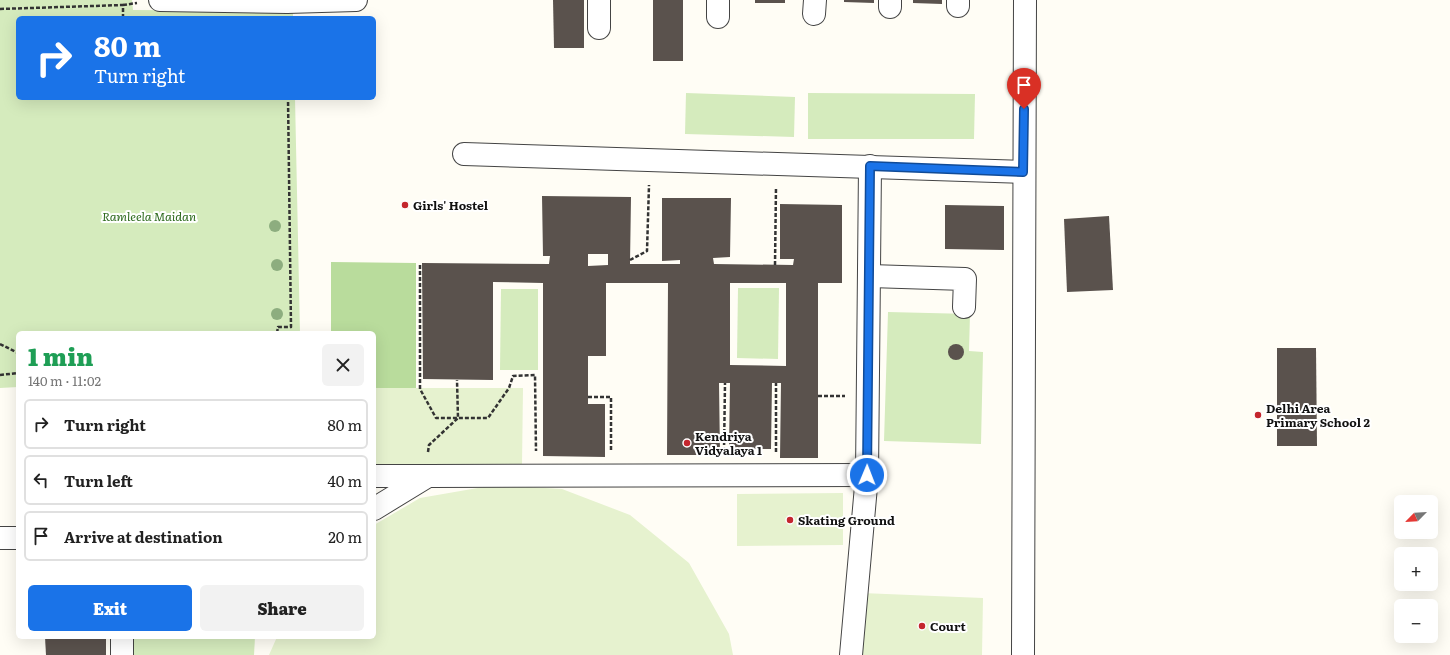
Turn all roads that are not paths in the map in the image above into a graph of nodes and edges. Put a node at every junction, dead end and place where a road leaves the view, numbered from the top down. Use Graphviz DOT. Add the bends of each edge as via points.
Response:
graph roads {
  1 [pos="160,0"];
  2 [pos="356,0"];
  3 [pos="599,0"];
  4 [pos="1025,0"];
  5 [pos="264,1"];
  6 [pos="599,28"];
  7 [pos="464,154"];
  8 [pos="870,166"];
  9 [pos="1023,172"];
  10 [pos="870,276"];
  11 [pos="964,307"];
  12 [pos="867,475"];
  13 [pos="376,476"];
  14 [pos="428,476"];
  15 [pos="376,508"];
  16 [pos="0,538"];
  17 [pos="16,538"];
  18 [pos="122,639"];
  19 [pos="122,655"];
  20 [pos="851,655"];
  21 [pos="1023,655"];
  1 -- 5 [label="street"];
  2 -- 5 [label="street"];
  3 -- 6 [label="street"];
  4 -- 9 [label="street"];
  7 -- 8 [label="street"];
  8 -- 9 [label="street"];
  8 -- 10 [label="street"];
  9 -- 21 [label="street"];
  10 -- 11 [label="street" via="965,279"];
  10 -- 12 [label="street"];
  12 -- 14 [label="street"];
  12 -- 20 [label="street"];
  13 -- 14 [label="street"];
  14 -- 15 [label="street"];
  16 -- 17 [label="street"];
  18 -- 19 [label="street"];
}
